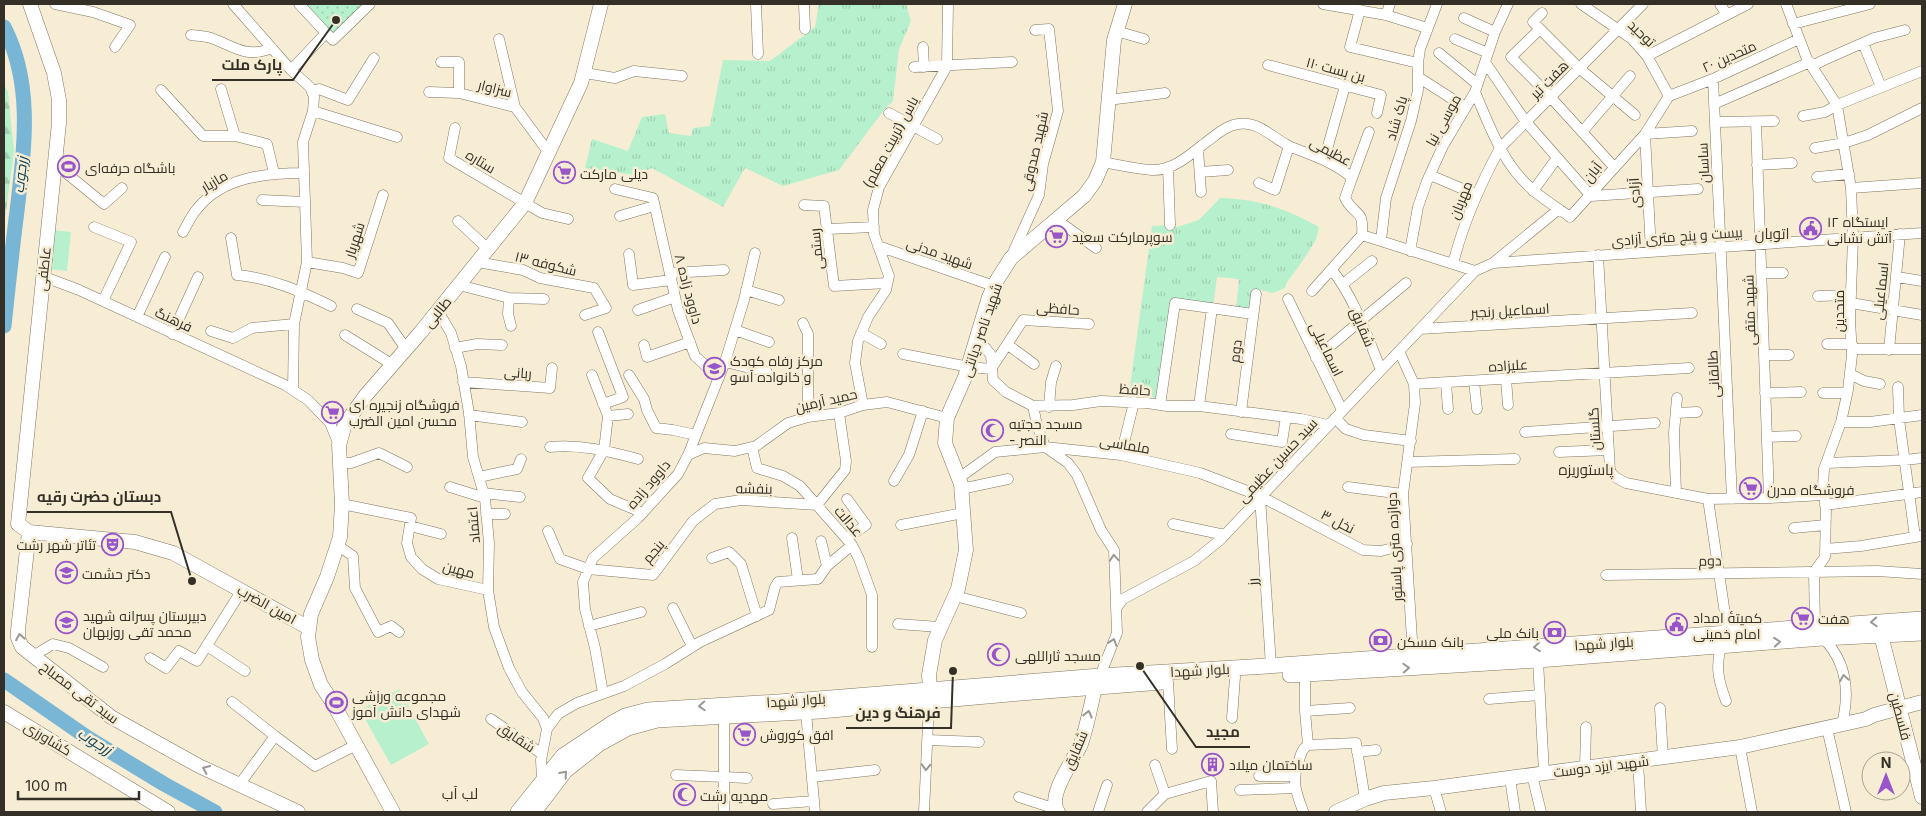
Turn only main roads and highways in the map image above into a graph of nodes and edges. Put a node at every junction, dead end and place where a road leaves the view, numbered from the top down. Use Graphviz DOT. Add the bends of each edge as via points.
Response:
graph roads {
  1 [pos="30,4"];
  2 [pos="601,4"];
  3 [pos="1125,4"];
  4 [pos="29,532"];
  5 [pos="1922,619"];
  6 [pos="309,628"];
  7 [pos="1819,632"];
  8 [pos="1922,633"];
  9 [pos="1881,635"];
  10 [pos="1658,645"];
  11 [pos="1097,681"];
  12 [pos="930,695"];
  13 [pos="1922,702"];
  14 [pos="1922,709"];
  15 [pos="723,711"];
  16 [pos="1900,711"];
  17 [pos="4,712"];
  18 [pos="1922,797"];
  19 [pos="1057,810"];
  20 [pos="168,812"];
  21 [pos="298,812"];
  22 [pos="393,812"];
  23 [pos="518,812"];
  24 [pos="534,812"];
  25 [pos="1336,812"];
  1 -- 4 [label="main road, عاطفی" via="54,73 59,123 18,524"];
  2 -- 6 [label="main road, طالبی" via="585,73 525,203 345,424 339,445 340,537 311,614"];
  3 -- 12 [label="main road, شهید ناصر دیانتی" via="1111,62 1103,162 1095,181 1084,196 1011,258 989,297 969,367 947,418 945,443 960,484 966,550 955,596 934,640"];
  4 -- 6 [label="main road, امین الضرب" via="136,542 173,553"];
  21 -- 4 [label="main road, سید تقی مصباح, one-way" via="198,766 112,717 22,647 18,638"];
  5 -- 7 [label="main road, بلوار شهدا, one-way"];
  6 -- 22 [label="main road, امین الضرب" via="312,660 321,685"];
  7 -- 9 [label="main road, بلوار شهدا"];
  7 -- 10 [label="main road, بلوار شهدا"];
  8 -- 9 [label="main road, بلوار شهدا"];
  9 -- 16 [label="main road, فلسطین"];
  10 -- 11 [label="main road, بلوار شهدا, one-way" via="1413,656"];
  11 -- 10 [label="main road, بلوار شهدا, one-way" via="1168,682 1538,660"];
  11 -- 12 [label="main road, بلوار شهدا"];
  19 -- 11 [label="main road, شقایق, one-way" via="1055,801 1080,744"];
  12 -- 15 [label="main road, بلوار شهدا"];
  12 -- 15 [label="main road, بلوار شهدا" via="806,712"];
  13 -- 16 [label="main road"];
  14 -- 16 [label="main road"];
  15 -- 23 [label="main road, بلوار شهدا, one-way" via="648,710 626,716 563,756"];
  24 -- 15 [label="main road, بلوار شهدا, one-way" via="565,771 599,744 628,728 657,720"];
  16 -- 18 [label="main road, فلسطین"];
  16 -- 25 [label="main road, شهید ایزد دوست" via="1874,721 1866,719 1740,747 1384,793"];
  17 -- 20 [label="main road, کشاورزی"];
}
